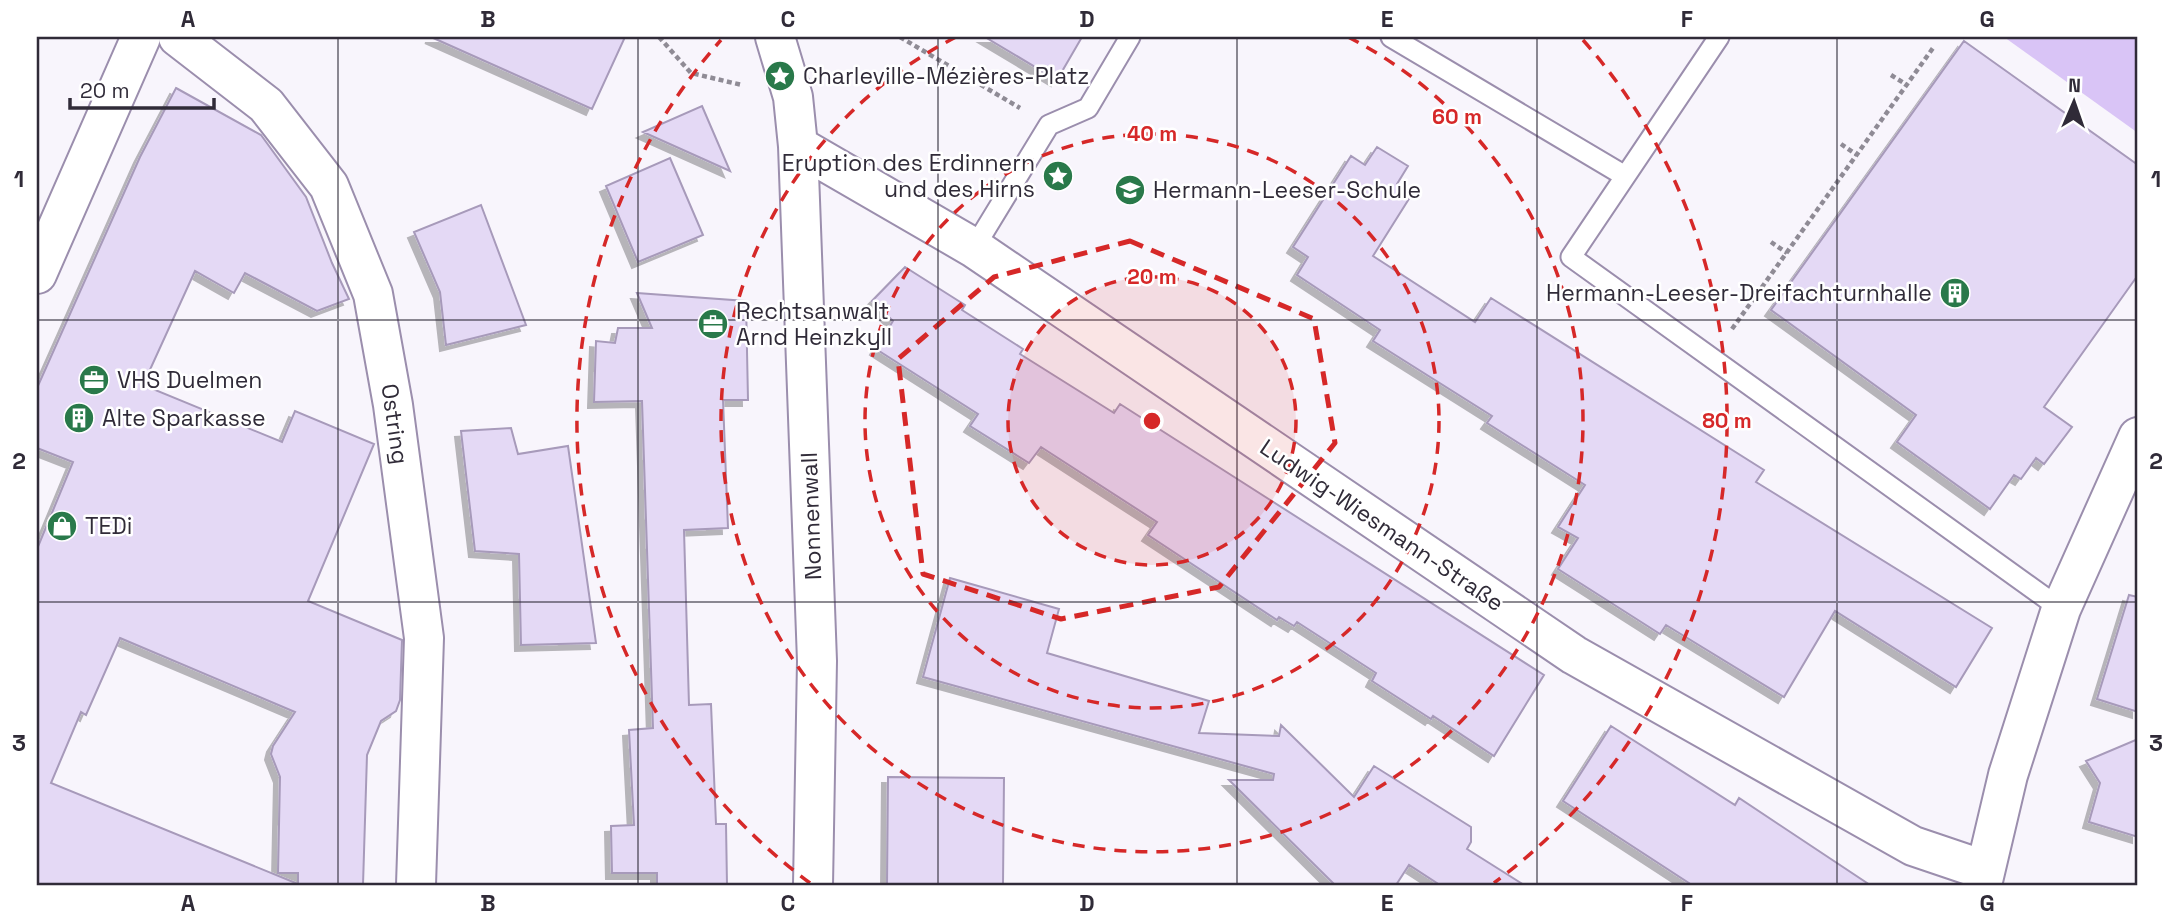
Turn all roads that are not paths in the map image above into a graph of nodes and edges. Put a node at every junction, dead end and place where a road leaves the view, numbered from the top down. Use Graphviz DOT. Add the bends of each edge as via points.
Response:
graph roads {
  1 [pos="141,37"];
  2 [pos="178,37"];
  3 [pos="775,37"];
  4 [pos="1130,37"];
  5 [pos="1391,37"];
  6 [pos="1719,37"];
  7 [pos="798,146"];
  8 [pos="1625,176"];
  9 [pos="974,248"];
  10 [pos="37,274"];
  11 [pos="2138,437"];
  12 [pos="2061,609"];
  13 [pos="1983,878"];
  14 [pos="416,885"];
  15 [pos="813,885"];
  1 -- 10 [label="street"];
  2 -- 14 [label="street, Ostring" via="266,105 329,186 373,293 424,638"];
  3 -- 7 [label="street" via="793,97"];
  4 -- 9 [label="lane" via="1088,108 1049,125"];
  5 -- 8 [label="lane"];
  6 -- 8 [label="lane"];
  7 -- 9 [label="street, Ludwig-Wiesmann-Straße"];
  7 -- 15 [label="street, Nonnenwall" via="817,661"];
  8 -- 12 [label="lane" via="1571,257"];
  9 -- 13 [label="street, Ludwig-Wiesmann-Straße" via="1574,655 1913,846"];
  11 -- 12 [label="street"];
  12 -- 13 [label="street" via="2024,721"];
}
